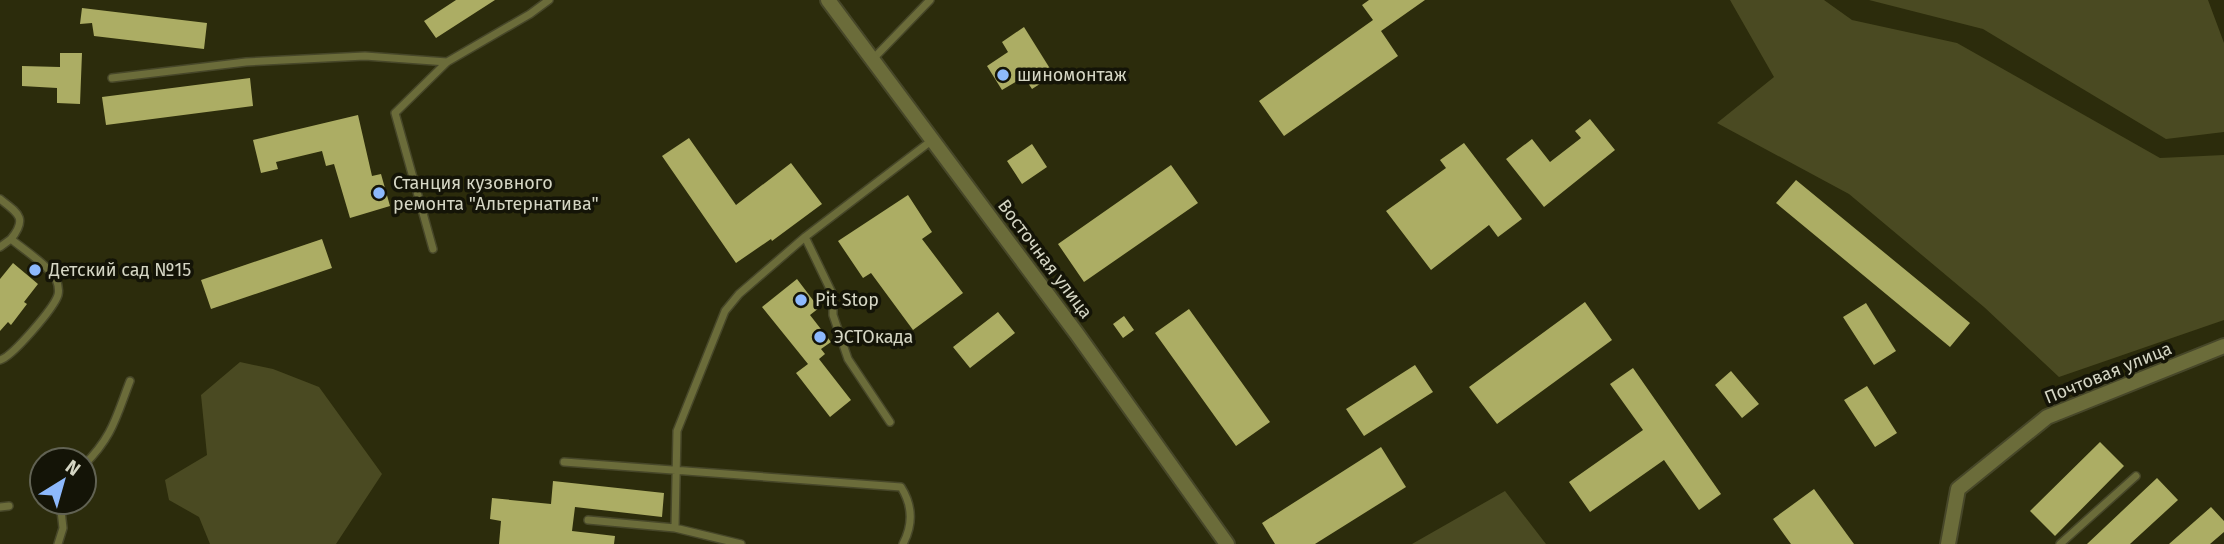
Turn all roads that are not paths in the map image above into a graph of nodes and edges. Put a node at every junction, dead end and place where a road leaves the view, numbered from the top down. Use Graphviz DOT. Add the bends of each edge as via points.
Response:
graph roads {
  1 [pos="550,0"];
  2 [pos="828,0"];
  3 [pos="930,0"];
  4 [pos="872,60"];
  5 [pos="447,62"];
  6 [pos="112,78"];
  7 [pos="931,141"];
  8 [pos="0,199"];
  9 [pos="805,237"];
  10 [pos="10,239"];
  11 [pos="0,247"];
  12 [pos="433,249"];
  13 [pos="2224,346"];
  14 [pos="0,360"];
  15 [pos="130,381"];
  16 [pos="890,422"];
  17 [pos="98,451"];
  18 [pos="564,462"];
  19 [pos="677,471"];
  20 [pos="2136,476"];
  21 [pos="9,506"];
  22 [pos="0,507"];
  23 [pos="62,516"];
  24 [pos="588,520"];
  25 [pos="675,528"];
  26 [pos="58,544"];
  27 [pos="741,544"];
  28 [pos="903,544"];
  29 [pos="1227,544"];
  30 [pos="1948,544"];
  31 [pos="2060,544"];
  1 -- 5 [label="lane"];
  2 -- 4 [label="street, Восточная улица"];
  3 -- 4 [label="lane"];
  4 -- 7 [label="street, Восточная улица"];
  5 -- 6 [label="lane" via="365,56 246,62"];
  5 -- 12 [label="lane" via="395,113"];
  7 -- 9 [label="lane"];
  7 -- 29 [label="street, Восточная улица"];
  8 -- 10 [label="lane" via="20,219"];
  9 -- 16 [label="lane" via="833,295 833,315 848,359"];
  9 -- 19 [label="lane" via="725,311 677,431"];
  10 -- 11 [label="lane"];
  10 -- 14 [label="lane" via="56,279 58,295 13,353"];
  13 -- 30 [label="street, Почтовая улица" via="2047,416 1958,489"];
  15 -- 17 [label="lane" via="111,432"];
  18 -- 19 [label="lane"];
  19 -- 25 [label="lane"];
  19 -- 28 [label="lane" via="901,487 909,499 910,529"];
  20 -- 31 [label="lane"];
  21 -- 22 [label="lane"];
  23 -- 26 [label="lane"];
  24 -- 25 [label="lane"];
  25 -- 27 [label="lane"];
}
